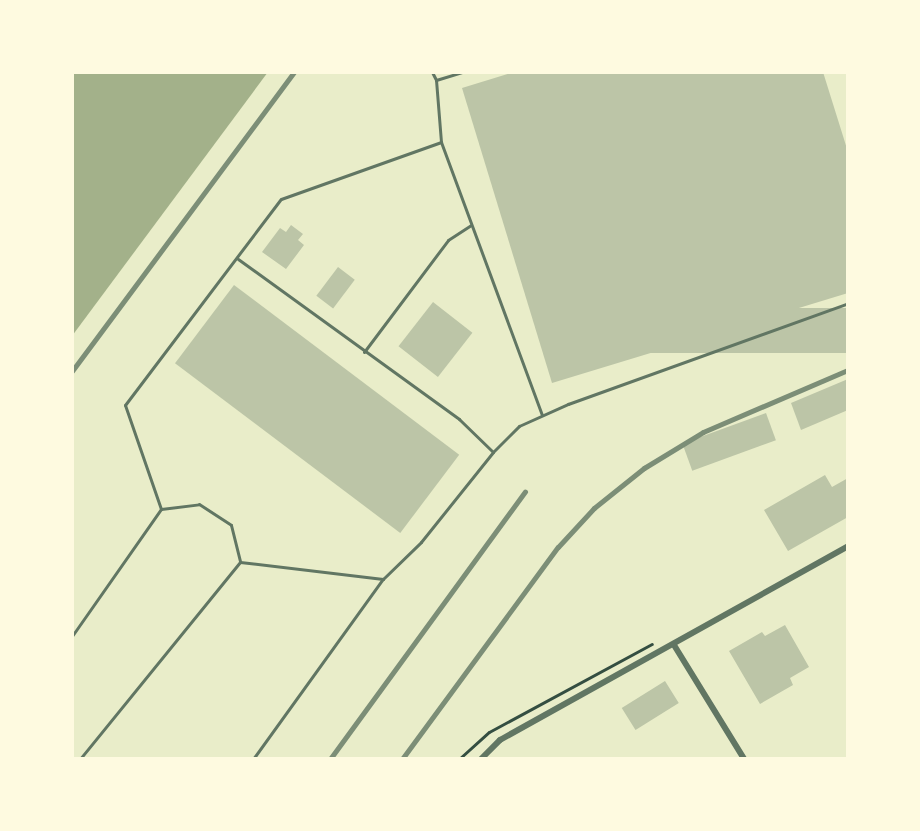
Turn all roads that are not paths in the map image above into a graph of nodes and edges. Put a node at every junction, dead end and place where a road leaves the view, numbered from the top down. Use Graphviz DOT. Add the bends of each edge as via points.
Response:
graph roads {
  1 [pos="432,72"];
  2 [pos="463,72"];
  3 [pos="436,80"];
  4 [pos="441,142"];
  5 [pos="471,225"];
  6 [pos="236,258"];
  7 [pos="848,303"];
  8 [pos="364,352"];
  9 [pos="542,415"];
  10 [pos="493,452"];
  11 [pos="161,509"];
  12 [pos="848,546"];
  13 [pos="240,562"];
  14 [pos="383,579"];
  15 [pos="72,636"];
  16 [pos="674,645"];
  17 [pos="80,759"];
  18 [pos="253,759"];
  19 [pos="481,759"];
  20 [pos="744,759"];
  1 -- 3 [label="lane"];
  2 -- 3 [label="lane"];
  3 -- 4 [label="lane"];
  4 -- 5 [label="lane"];
  4 -- 6 [label="lane" via="281,199"];
  5 -- 8 [label="lane" via="448,240"];
  5 -- 9 [label="lane"];
  6 -- 8 [label="lane"];
  6 -- 11 [label="lane" via="125,405"];
  7 -- 9 [label="lane"];
  8 -- 10 [label="lane" via="459,419"];
  9 -- 10 [label="lane" via="519,426"];
  10 -- 14 [label="lane" via="421,542"];
  11 -- 13 [label="lane" via="199,504 231,525"];
  11 -- 15 [label="lane"];
  12 -- 16 [label="street"];
  13 -- 14 [label="lane"];
  13 -- 17 [label="lane"];
  14 -- 18 [label="lane"];
  16 -- 19 [label="street" via="500,740"];
  16 -- 20 [label="street"];
}
